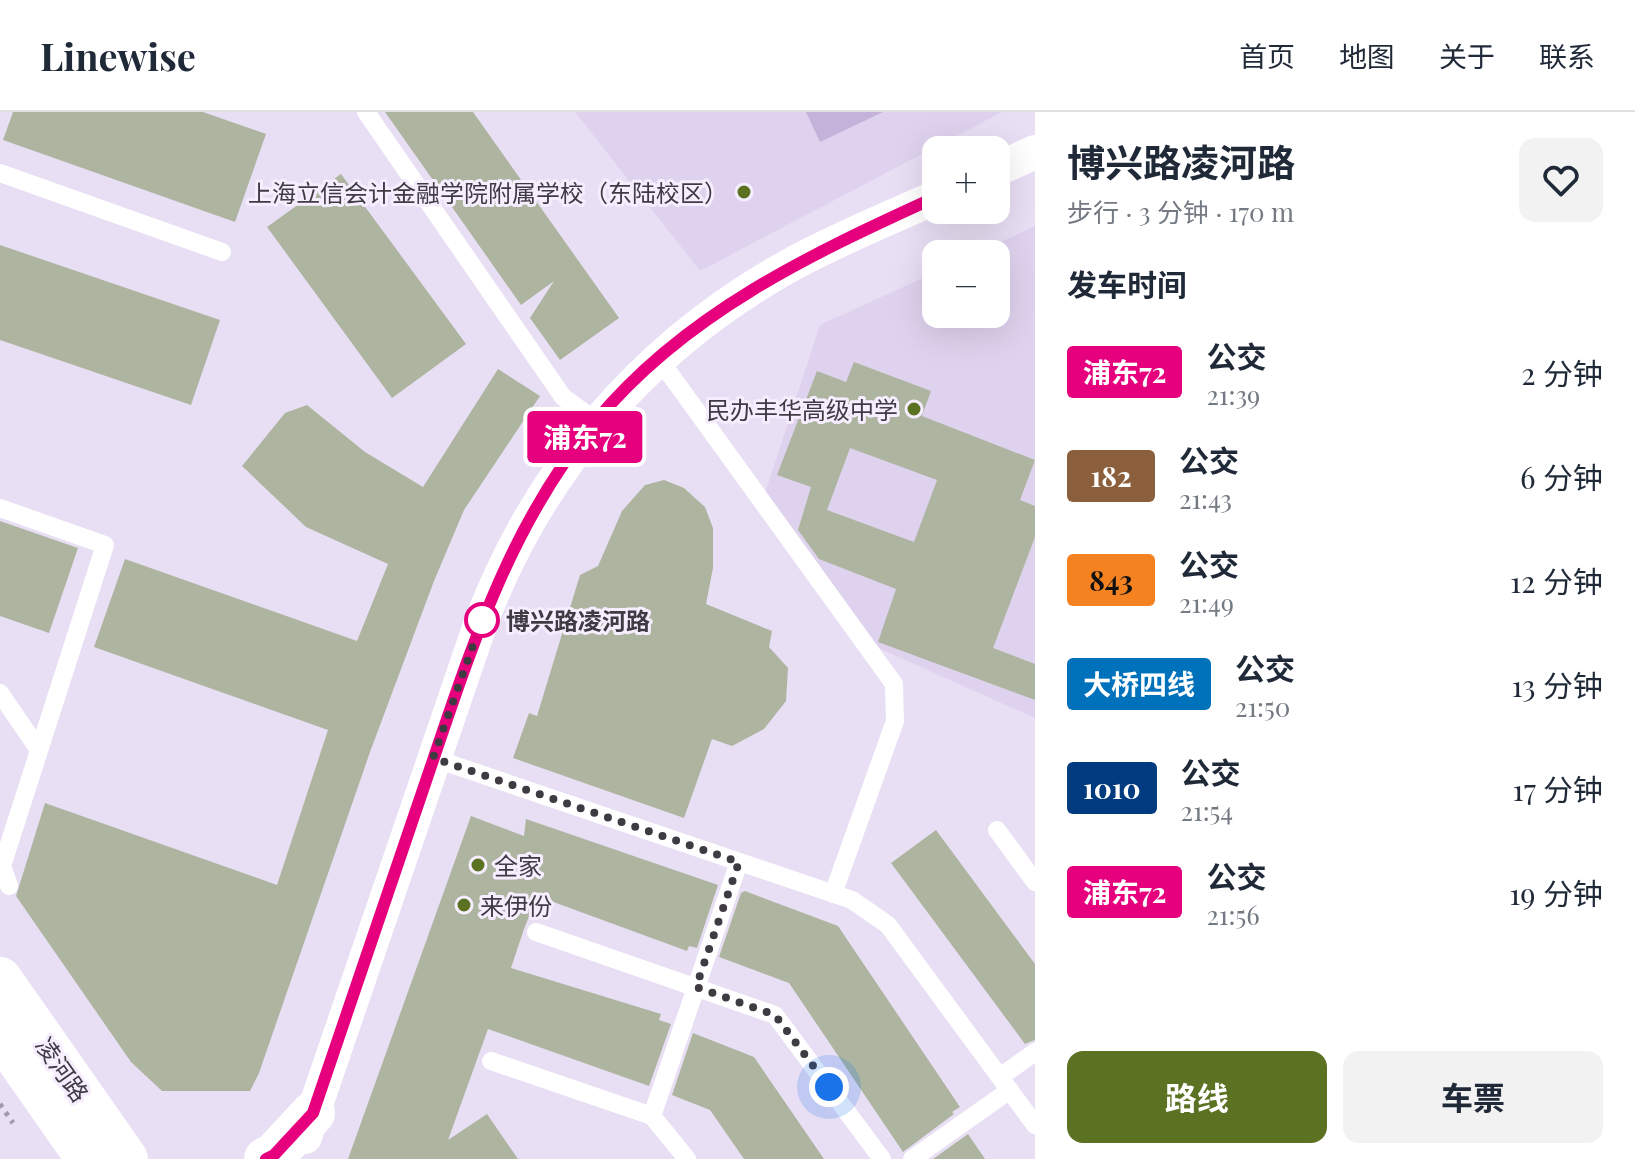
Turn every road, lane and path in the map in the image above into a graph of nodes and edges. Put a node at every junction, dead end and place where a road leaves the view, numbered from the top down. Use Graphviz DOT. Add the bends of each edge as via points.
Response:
graph roads {
  1 [pos="366,112"];
  2 [pos="1035,152"];
  3 [pos="1010,164"];
  4 [pos="0,173"];
  5 [pos="922,204"];
  6 [pos="222,252"];
  7 [pos="659,359"];
  8 [pos="596,421"];
  9 [pos="0,508"];
  10 [pos="0,693"];
  11 [pos="39,750"];
  12 [pos="433,758"];
  13 [pos="997,830"];
  14 [pos="739,862"];
  15 [pos="1035,882"];
  16 [pos="9,886"];
  17 [pos="833,894"];
  18 [pos="536,932"];
  19 [pos="0,979"];
  20 [pos="696,987"];
  21 [pos="0,1033"];
  22 [pos="1035,1052"];
  23 [pos="491,1061"];
  24 [pos="1005,1084"];
  25 [pos="313,1113"];
  26 [pos="652,1116"];
  27 [pos="1035,1125"];
  28 [pos="88,1159"];
  29 [pos="126,1159"];
  30 [pos="266,1159"];
  31 [pos="298,1159"];
  32 [pos="687,1159"];
  33 [pos="882,1159"];
  34 [pos="912,1159"];
  1 -- 8 [label="lane" via="563,397"];
  2 -- 3 [label="street"];
  4 -- 6 [label="lane"];
  5 -- 7 [label="street" via="785,268 717,312"];
  7 -- 8 [label="street"];
  7 -- 17 [label="lane" via="894,684 895,721"];
  8 -- 12 [label="street" via="544,492 506,562"];
  9 -- 11 [label="lane" via="105,545"];
  10 -- 11 [label="lane"];
  11 -- 16 [label="lane" via="2,866"];
  12 -- 14 [label="lane"];
  12 -- 25 [label="street"];
  13 -- 15 [label="lane"];
  14 -- 17 [label="lane"];
  14 -- 20 [label="lane"];
  17 -- 24 [label="lane" via="852,900 888,925"];
  18 -- 20 [label="lane"];
  19 -- 29 [label="street, 凌河路"];
  20 -- 26 [label="lane"];
  20 -- 33 [label="lane" via="775,1015"];
  21 -- 28 [label="street, 凌河路"];
  22 -- 24 [label="lane"];
  23 -- 26 [label="lane"];
  24 -- 27 [label="lane"];
  24 -- 34 [label="lane"];
  25 -- 30 [label="street"];
  25 -- 31 [label="street"];
  26 -- 32 [label="lane"];
}
